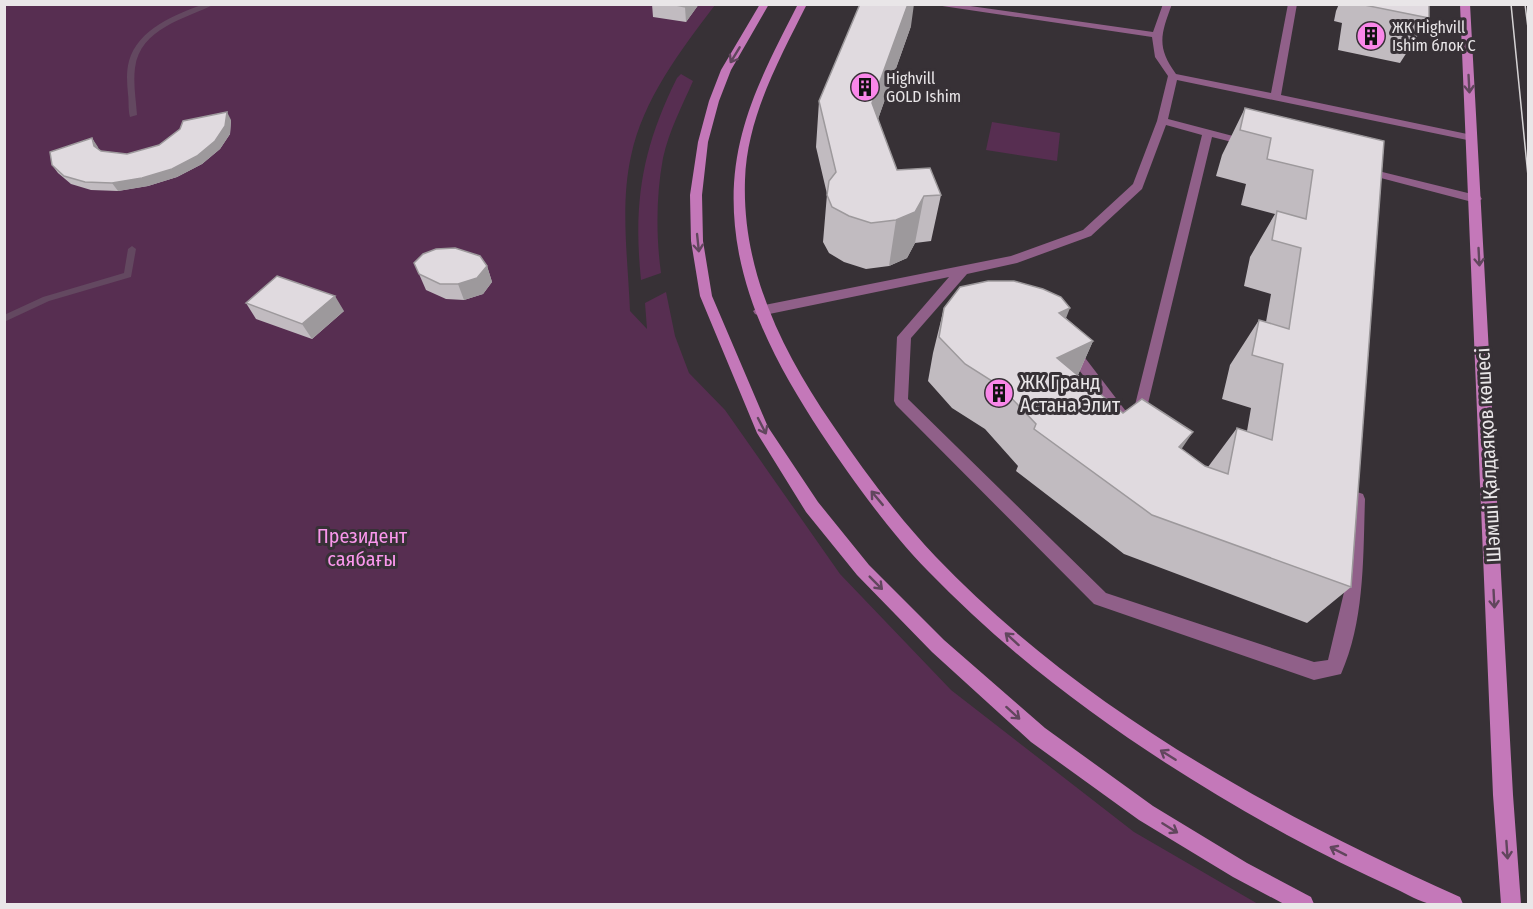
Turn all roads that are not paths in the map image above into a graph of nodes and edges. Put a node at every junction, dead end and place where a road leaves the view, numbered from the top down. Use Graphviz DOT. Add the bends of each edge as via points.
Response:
graph roads {
  1 [pos="765,4"];
  2 [pos="803,4"];
  3 [pos="933,4"];
  4 [pos="1167,4"];
  5 [pos="1465,4"];
  6 [pos="1290,5"];
  7 [pos="1156,35"];
  8 [pos="1173,76"];
  9 [pos="1275,97"];
  10 [pos="1162,122"];
  11 [pos="1208,133"];
  12 [pos="1472,138"];
  13 [pos="1254,144"];
  14 [pos="1347,167"];
  15 [pos="1476,199"];
  16 [pos="962,271"];
  17 [pos="760,311"];
  18 [pos="1064,342"];
  19 [pos="1358,481"];
  20 [pos="1304,904"];
  21 [pos="1453,904"];
  22 [pos="1511,904"];
  1 -- 20 [label="main road, one-way" via="726,70 714,101 703,142 696,195 697,241 706,296 762,429 812,507 863,570 938,646 1029,727 1146,813"];
  2 -- 17 [label="main road" via="747,122 739,178 747,270"];
  3 -- 7 [label="lane"];
  4 -- 7 [label="lane"];
  5 -- 12 [label="main road, Шәмші Қалдаяқов көшесі, one-way"];
  6 -- 9 [label="lane"];
  7 -- 8 [label="lane" via="1158,58"];
  8 -- 9 [label="lane"];
  8 -- 10 [label="lane"];
  9 -- 12 [label="lane"];
  10 -- 11 [label="lane"];
  10 -- 16 [label="lane" via="1138,186 1087,233 1013,260"];
  11 -- 13 [label="lane"];
  11 -- 18 [label="lane" via="1140,412 1121,415"];
  12 -- 15 [label="main road, Шәмші Қалдаяқов көшесі"];
  14 -- 15 [label="lane" via="1371,178"];
  15 -- 22 [label="main road, Шәмші Қалдаяқов көшесі, one-way"];
  16 -- 17 [label="lane"];
  16 -- 19 [label="lane" via="904,337 901,400 1100,599 1314,671 1335,668 1353,588"];
  21 -- 17 [label="main road, one-way" via="1249,806 1131,732 1016,644 935,568 857,474 804,397"];
}
